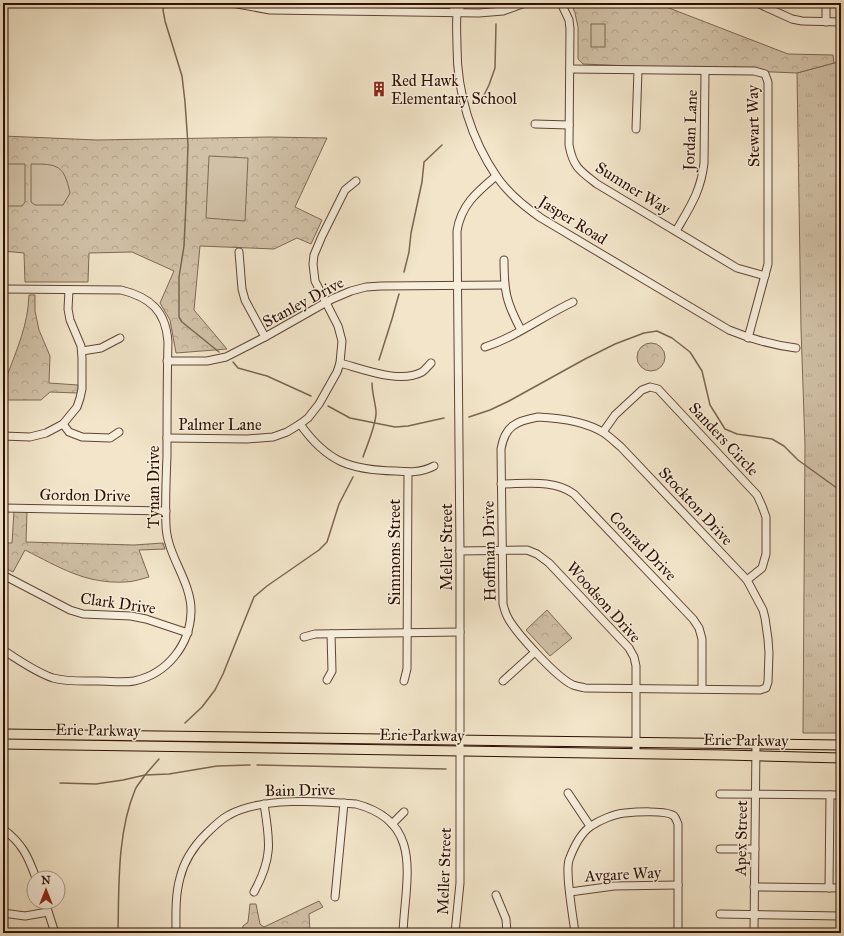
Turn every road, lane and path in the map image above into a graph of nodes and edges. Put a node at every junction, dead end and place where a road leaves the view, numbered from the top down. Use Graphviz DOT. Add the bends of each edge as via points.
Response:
graph roads {
  1 [pos="232,3"];
  2 [pos="451,3"];
  3 [pos="462,3"];
  4 [pos="525,3"];
  5 [pos="561,3"];
  6 [pos="757,3"];
  7 [pos="826,3"];
  8 [pos="259,6"];
  9 [pos="457,13"];
  10 [pos="826,22"];
  11 [pos="841,22"];
  12 [pos="570,69"];
  13 [pos="638,70"];
  14 [pos="705,71"];
  15 [pos="535,124"];
  16 [pos="569,125"];
  17 [pos="636,129"];
  18 [pos="496,176"];
  19 [pos="356,181"];
  20 [pos="676,231"];
  21 [pos="239,252"];
  22 [pos="504,260"];
  23 [pos="765,276"];
  24 [pos="504,285"];
  25 [pos="458,286"];
  26 [pos="3,289"];
  27 [pos="69,290"];
  28 [pos="573,302"];
  29 [pos="327,303"];
  30 [pos="520,330"];
  31 [pos="120,338"];
  32 [pos="265,338"];
  33 [pos="748,338"];
  34 [pos="485,347"];
  35 [pos="796,348"];
  36 [pos="82,351"];
  37 [pos="167,361"];
  38 [pos="340,363"];
  39 [pos="431,363"];
  40 [pos="522,420"];
  41 [pos="63,424"];
  42 [pos="300,424"];
  43 [pos="119,432"];
  44 [pos="603,432"];
  45 [pos="3,436"];
  46 [pos="167,438"];
  47 [pos="434,466"];
  48 [pos="408,472"];
  49 [pos="501,484"];
  50 [pos="3,508"];
  51 [pos="166,511"];
  52 [pos="501,550"];
  53 [pos="460,551"];
  54 [pos="3,575"];
  55 [pos="747,580"];
  56 [pos="188,632"];
  57 [pos="460,632"];
  58 [pos="407,633"];
  59 [pos="331,634"];
  60 [pos="304,637"];
  61 [pos="3,651"];
  62 [pos="535,652"];
  63 [pos="327,680"];
  64 [pos="404,681"];
  65 [pos="503,681"];
  66 [pos="636,688"];
  67 [pos="766,688"];
  68 [pos="702,689"];
  69 [pos="3,734"];
  70 [pos="460,740"];
  71 [pos="636,743"];
  72 [pos="3,744"];
  73 [pos="756,744"];
  74 [pos="841,745"];
  75 [pos="460,751"];
  76 [pos="636,753"];
  77 [pos="756,755"];
  78 [pos="841,758"];
  79 [pos="568,793"];
  80 [pos="720,794"];
  81 [pos="756,794"];
  82 [pos="830,795"];
  83 [pos="841,795"];
  84 [pos="344,803"];
  85 [pos="264,804"];
  86 [pos="404,812"];
  87 [pos="392,824"];
  88 [pos="590,826"];
  89 [pos="3,829"];
  90 [pos="720,849"];
  91 [pos="755,849"];
  92 [pos="33,870"];
  93 [pos="678,885"];
  94 [pos="754,887"];
  95 [pos="829,888"];
  96 [pos="841,888"];
  97 [pos="254,892"];
  98 [pos="570,892"];
  99 [pos="496,895"];
  100 [pos="334,897"];
  101 [pos="48,912"];
  102 [pos="3,913"];
  103 [pos="720,914"];
  104 [pos="754,915"];
  105 [pos="841,916"];
  106 [pos="55,933"];
  107 [pos="176,933"];
  108 [pos="402,933"];
  109 [pos="455,933"];
  110 [pos="507,933"];
  111 [pos="575,933"];
  112 [pos="678,933"];
  113 [pos="754,933"];
  1 -- 8 [label="street"];
  2 -- 9 [label="street"];
  3 -- 9 [label="street"];
  4 -- 9 [label="street" via="491,13"];
  5 -- 12 [label="street, Sumner Way" via="569,20"];
  6 -- 10 [label="street" via="792,19"];
  7 -- 10 [label="street"];
  8 -- 9 [label="street" via="270,10"];
  9 -- 18 [label="street, Jasper Road" via="459,78 465,108 473,132"];
  10 -- 11 [label="street"];
  12 -- 13 [label="street, Stewart Way"];
  12 -- 16 [label="street, Sumner Way"];
  13 -- 14 [label="street, Stewart Way"];
  13 -- 17 [label="street"];
  14 -- 20 [label="street, Jordan Lane" via="703,176 692,205"];
  14 -- 23 [label="street, Stewart Way" via="754,71 765,74 768,82 768,264"];
  15 -- 16 [label="street"];
  16 -- 20 [label="street, Sumner Way" via="571,158 580,171 597,184"];
  18 -- 25 [label="street, Meller Street" via="476,194 459,221"];
  18 -- 33 [label="street, Jasper Road" via="515,198 541,218 708,319"];
  19 -- 29 [label="street, Palmer Lane" via="345,190 314,255 315,281"];
  20 -- 23 [label="street, Sumner Way" via="737,268"];
  21 -- 32 [label="street" via="243,295"];
  22 -- 24 [label="street"];
  23 -- 33 [label="street"];
  24 -- 25 [label="street, Stanley Drive"];
  24 -- 30 [label="street" via="509,306"];
  25 -- 29 [label="street, Stanley Drive" via="366,287"];
  25 -- 53 [label="street, Meller Street"];
  26 -- 27 [label="street, Tynan Drive"];
  27 -- 36 [label="street" via="70,320"];
  27 -- 37 [label="street, Tynan Drive" via="121,290 144,298 161,315 165,325 168,342"];
  28 -- 30 [label="street"];
  29 -- 32 [label="street, Stanley Drive"];
  29 -- 38 [label="street, Palmer Lane" via="342,340"];
  30 -- 34 [label="street" via="498,343"];
  31 -- 36 [label="street" via="102,348"];
  32 -- 37 [label="street, Stanley Drive" via="218,359"];
  33 -- 35 [label="street, Jasper Road"];
  36 -- 41 [label="street" via="80,398 77,407"];
  37 -- 46 [label="street, Tynan Drive"];
  38 -- 39 [label="street" via="400,377 422,372"];
  38 -- 42 [label="street, Palmer Lane" via="318,404"];
  40 -- 44 [label="street, Stockton Drive" via="538,417 567,420"];
  40 -- 49 [label="street, Hoffman Drive" via="507,431 502,443"];
  41 -- 43 [label="street" via="69,432 82,437 110,438"];
  41 -- 45 [label="street" via="46,433 30,437"];
  42 -- 46 [label="street, Palmer Lane" via="287,432 261,439"];
  42 -- 48 [label="street" via="321,449 347,464 366,470"];
  44 -- 55 [label="street, Stockton Drive" via="621,447"];
  44 -- 55 [label="street, Sanders Circle" via="615,415 642,390 650,387 658,389 757,495 767,526 766,554 762,568"];
  46 -- 51 [label="street, Tynan Drive"];
  47 -- 48 [label="street" via="425,471"];
  48 -- 58 [label="street, Simmons Street"];
  49 -- 52 [label="street, Hoffman Drive"];
  49 -- 68 [label="street, Conrad Drive" via="550,484 574,494 693,618 702,639"];
  50 -- 51 [label="street, Gordon Drive"];
  51 -- 56 [label="street, Tynan Drive" via="166,534 189,597 191,620"];
  52 -- 53 [label="street, Woodson Drive"];
  52 -- 62 [label="street, Hoffman Drive" via="503,604 506,616"];
  52 -- 66 [label="street, Woodson Drive" via="527,550 549,563 629,648 636,666"];
  53 -- 57 [label="street, Meller Street"];
  54 -- 56 [label="street, Clark Drive" via="76,612 146,618"];
  55 -- 67 [label="street, Stockton Drive" via="763,610 768,633"];
  56 -- 61 [label="street, Tynan Drive" via="176,656 166,665 151,675 133,681 66,681 37,672"];
  57 -- 58 [label="street"];
  57 -- 70 [label="street, Meller Street"];
  58 -- 59 [label="street"];
  58 -- 64 [label="street, Simmons Street" via="407,669"];
  59 -- 60 [label="street"];
  59 -- 63 [label="street" via="332,671"];
  62 -- 65 [label="street"];
  62 -- 66 [label="street, Hoffman Drive" via="573,685 585,688"];
  66 -- 68 [label="street, Hoffman Drive"];
  66 -- 71 [label="street, Woodson Drive"];
  67 -- 68 [label="street, Hoffman Drive"];
  69 -- 70 [label="main road, Erie Parkway"];
  70 -- 71 [label="main road, Erie Parkway"];
  70 -- 75 [label="street, Meller Street"];
  71 -- 73 [label="main road, Erie Parkway"];
  71 -- 76 [label="street, Woodson Drive"];
  72 -- 75 [label="main road, Erie Parkway"];
  73 -- 74 [label="main road, Erie Parkway"];
  73 -- 77 [label="street, Apex Street"];
  75 -- 76 [label="main road, Erie Parkway"];
  75 -- 109 [label="street, Meller Street" via="460,883"];
  76 -- 77 [label="main road, Erie Parkway"];
  77 -- 78 [label="main road, Erie Parkway"];
  77 -- 81 [label="street, Apex Street"];
  79 -- 88 [label="street"];
  80 -- 81 [label="street"];
  81 -- 82 [label="street"];
  81 -- 91 [label="street, Apex Street"];
  82 -- 83 [label="street"];
  82 -- 95 [label="street"];
  84 -- 85 [label="street, Bain Drive"];
  84 -- 87 [label="street, Bain Drive" via="366,807"];
  84 -- 100 [label="street"];
  85 -- 97 [label="street" via="270,847 266,867"];
  85 -- 107 [label="street, Bain Drive" via="245,808 223,818 199,841 186,860 176,896"];
  86 -- 87 [label="street"];
  87 -- 108 [label="street, Bain Drive" via="406,850 408,864"];
  88 -- 93 [label="street" via="608,817 625,813 667,813 674,817 678,824"];
  88 -- 98 [label="street" via="569,861"];
  89 -- 92 [label="street" via="23,848"];
  90 -- 91 [label="street"];
  91 -- 94 [label="street, Apex Street"];
  93 -- 98 [label="street, Avgare Way" via="614,886"];
  93 -- 112 [label="street"];
  94 -- 95 [label="street"];
  94 -- 104 [label="street, Apex Street"];
  95 -- 96 [label="street"];
  98 -- 111 [label="street"];
  99 -- 110 [label="street" via="506,919"];
  101 -- 102 [label="street" via="25,916"];
  101 -- 106 [label="street"];
  103 -- 104 [label="street"];
  104 -- 105 [label="street"];
  104 -- 113 [label="street, Apex Street"];
}
